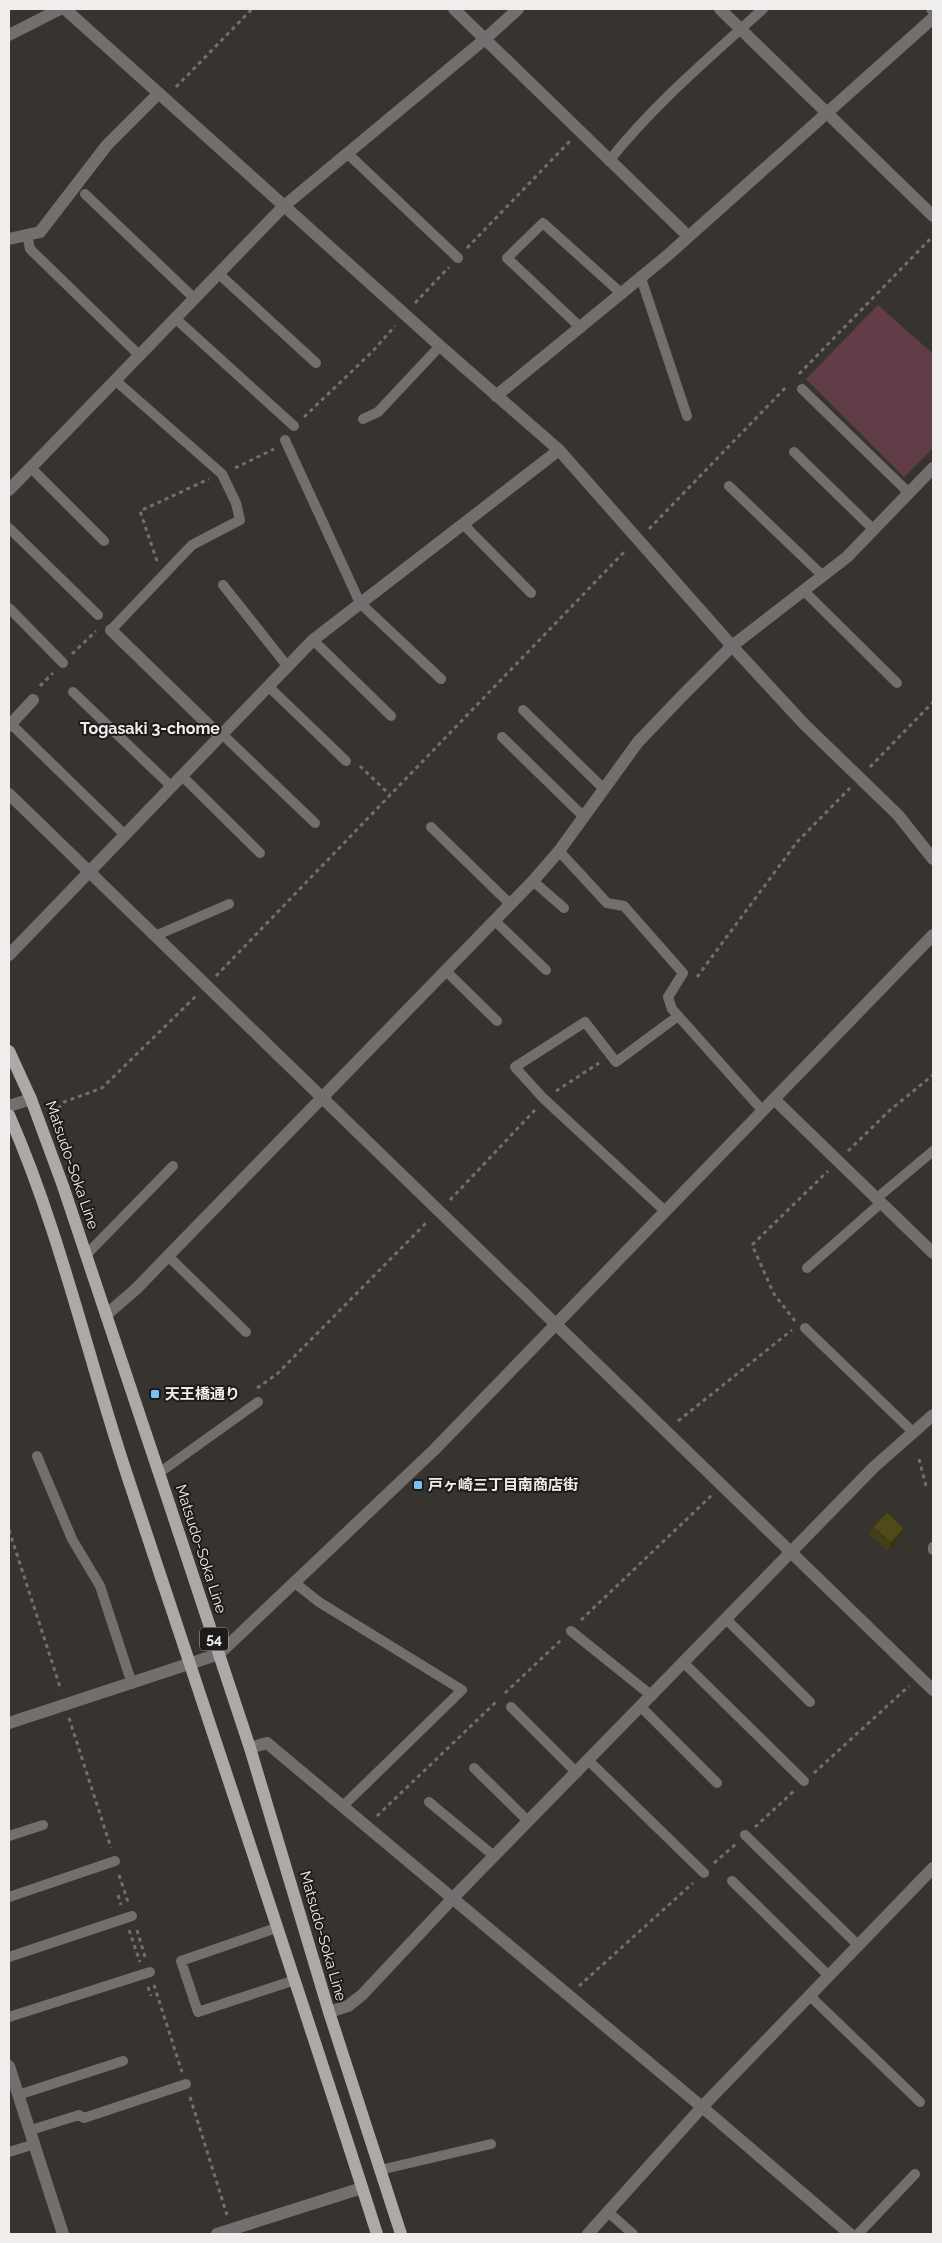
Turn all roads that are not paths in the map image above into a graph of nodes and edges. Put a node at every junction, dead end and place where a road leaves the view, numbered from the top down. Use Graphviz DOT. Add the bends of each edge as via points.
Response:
graph roads {
  1 [pos="60,9"];
  2 [pos="65,9"];
  3 [pos="454,9"];
  4 [pos="518,9"];
  5 [pos="720,9"];
  6 [pos="764,9"];
  7 [pos="933,18"];
  8 [pos="741,29"];
  9 [pos="9,35"];
  10 [pos="485,39"];
  11 [pos="162,96"];
  12 [pos="828,113"];
  13 [pos="347,153"];
  14 [pos="609,161"];
  15 [pos="86,194"];
  16 [pos="284,206"];
  17 [pos="933,216"];
  18 [pos="27,235"];
  19 [pos="688,236"];
  20 [pos="9,239"];
  21 [pos="458,258"];
  22 [pos="219,274"];
  23 [pos="641,278"];
  24 [pos="622,294"];
  25 [pos="194,299"];
  26 [pos="176,319"];
  27 [pos="581,328"];
  28 [pos="440,346"];
  29 [pos="140,356"];
  30 [pos="316,363"];
  31 [pos="116,381"];
  32 [pos="802,389"];
  33 [pos="496,396"];
  34 [pos="687,416"];
  35 [pos="363,419"];
  36 [pos="294,426"];
  37 [pos="285,440"];
  38 [pos="560,450"];
  39 [pos="794,452"];
  40 [pos="31,468"];
  41 [pos="933,468"];
  42 [pos="729,486"];
  43 [pos="9,490"];
  44 [pos="909,493"];
  45 [pos="463,524"];
  46 [pos="9,528"];
  47 [pos="874,530"];
  48 [pos="104,541"];
  49 [pos="823,576"];
  50 [pos="223,585"];
  51 [pos="804,591"];
  52 [pos="531,593"];
  53 [pos="360,602"];
  54 [pos="9,608"];
  55 [pos="98,615"];
  56 [pos="111,630"];
  57 [pos="313,640"];
  58 [pos="732,646"];
  59 [pos="63,663"];
  60 [pos="288,667"];
  61 [pos="441,679"];
  62 [pos="897,683"];
  63 [pos="269,687"];
  64 [pos="73,692"];
  65 [pos="33,700"];
  66 [pos="523,710"];
  67 [pos="390,716"];
  68 [pos="10,724"];
  69 [pos="221,735"];
  70 [pos="502,738"];
  71 [pos="346,761"];
  72 [pos="182,776"];
  73 [pos="172,787"];
  74 [pos="604,789"];
  75 [pos="9,794"];
  76 [pos="584,817"];
  77 [pos="315,823"];
  78 [pos="431,827"];
  79 [pos="125,835"];
  80 [pos="559,851"];
  81 [pos="260,853"];
  82 [pos="933,859"];
  83 [pos="89,872"];
  84 [pos="533,881"];
  85 [pos="229,904"];
  86 [pos="510,904"];
  87 [pos="564,908"];
  88 [pos="494,920"];
  89 [pos="933,935"];
  90 [pos="155,936"];
  91 [pos="9,955"];
  92 [pos="446,970"];
  93 [pos="546,970"];
  94 [pos="678,1016"];
  95 [pos="497,1021"];
  96 [pos="9,1051"];
  97 [pos="322,1098"];
  98 [pos="774,1098"];
  99 [pos="31,1099"];
  100 [pos="9,1106"];
  101 [pos="762,1110"];
  102 [pos="9,1115"];
  103 [pos="933,1151"];
  104 [pos="173,1166"];
  105 [pos="879,1200"];
  106 [pos="665,1211"];
  107 [pos="933,1253"];
  108 [pos="86,1255"];
  109 [pos="168,1256"];
  110 [pos="806,1268"];
  111 [pos="106,1315"];
  112 [pos="555,1324"];
  113 [pos="805,1328"];
  114 [pos="246,1332"];
  115 [pos="258,1402"];
  116 [pos="933,1415"];
  117 [pos="913,1432"];
  118 [pos="37,1456"];
  119 [pos="159,1473"];
  120 [pos="791,1552"];
  121 [pos="295,1583"];
  122 [pos="726,1619"];
  123 [pos="571,1630"];
  124 [pos="219,1654"];
  125 [pos="684,1663"];
  126 [pos="190,1665"];
  127 [pos="132,1684"];
  128 [pos="933,1690"];
  129 [pos="652,1696"];
  130 [pos="810,1702"];
  131 [pos="511,1707"];
  132 [pos="640,1707"];
  133 [pos="9,1723"];
  134 [pos="250,1748"];
  135 [pos="589,1761"];
  136 [pos="474,1768"];
  137 [pos="577,1773"];
  138 [pos="804,1781"];
  139 [pos="717,1782"];
  140 [pos="429,1802"];
  141 [pos="344,1806"];
  142 [pos="528,1821"];
  143 [pos="43,1825"];
  144 [pos="9,1836"];
  145 [pos="745,1836"];
  146 [pos="494,1856"];
  147 [pos="115,1861"];
  148 [pos="933,1868"];
  149 [pos="704,1873"];
  150 [pos="732,1881"];
  151 [pos="9,1897"];
  152 [pos="454,1898"];
  153 [pos="129,1917"];
  154 [pos="276,1928"];
  155 [pos="858,1946"];
  156 [pos="9,1957"];
  157 [pos="147,1973"];
  158 [pos="830,1976"];
  159 [pos="294,1980"];
  160 [pos="809,1995"];
  161 [pos="329,2012"];
  162 [pos="9,2017"];
  163 [pos="123,2061"];
  164 [pos="9,2066"];
  165 [pos="11,2082"];
  166 [pos="186,2084"];
  167 [pos="18,2095"];
  168 [pos="920,2102"];
  169 [pos="702,2107"];
  170 [pos="31,2130"];
  171 [pos="35,2144"];
  172 [pos="491,2144"];
  173 [pos="9,2152"];
  174 [pos="380,2170"];
  175 [pos="915,2174"];
  176 [pos="362,2188"];
  177 [pos="608,2212"];
  178 [pos="63,2234"];
  179 [pos="217,2234"];
  180 [pos="377,2234"];
  181 [pos="401,2234"];
  182 [pos="588,2234"];
  183 [pos="633,2234"];
  184 [pos="850,2234"];
  185 [pos="858,2234"];
  1 -- 9 [label="street"];
  2 -- 11 [label="street"];
  3 -- 10 [label="street"];
  4 -- 10 [label="street"];
  5 -- 8 [label="street"];
  6 -- 8 [label="lane"];
  7 -- 12 [label="street"];
  8 -- 12 [label="street"];
  8 -- 14 [label="lane" via="624,141"];
  10 -- 13 [label="street"];
  10 -- 14 [label="street"];
  11 -- 16 [label="street"];
  11 -- 18 [label="street" via="107,145 40,232"];
  12 -- 17 [label="street"];
  12 -- 19 [label="street"];
  13 -- 16 [label="street"];
  13 -- 21 [label="lane"];
  14 -- 19 [label="street"];
  15 -- 25 [label="lane"];
  16 -- 22 [label="street"];
  16 -- 28 [label="street"];
  18 -- 20 [label="street"];
  18 -- 29 [label="lane" via="30,248"];
  19 -- 23 [label="street"];
  22 -- 25 [label="street"];
  22 -- 30 [label="lane"];
  23 -- 24 [label="street"];
  23 -- 34 [label="lane"];
  24 -- 27 [label="street"];
  24 -- 27 [label="lane" via="543,223 508,258"];
  25 -- 26 [label="street"];
  26 -- 29 [label="street"];
  26 -- 36 [label="lane"];
  27 -- 33 [label="street"];
  28 -- 33 [label="street"];
  28 -- 35 [label="lane" via="378,412"];
  29 -- 31 [label="street"];
  31 -- 40 [label="street"];
  31 -- 56 [label="lane" via="222,474 240,520 192,545"];
  32 -- 44 [label="lane"];
  33 -- 38 [label="street"];
  37 -- 53 [label="lane"];
  38 -- 45 [label="street"];
  38 -- 58 [label="street"];
  39 -- 47 [label="lane"];
  40 -- 43 [label="street"];
  40 -- 48 [label="lane"];
  41 -- 44 [label="street"];
  42 -- 49 [label="lane"];
  44 -- 47 [label="street"];
  45 -- 52 [label="lane"];
  45 -- 53 [label="street"];
  46 -- 55 [label="lane"];
  47 -- 49 [label="street"];
  49 -- 51 [label="street"];
  50 -- 60 [label="lane"];
  51 -- 58 [label="street"];
  51 -- 62 [label="lane"];
  53 -- 57 [label="street"];
  53 -- 61 [label="lane"];
  54 -- 59 [label="lane"];
  56 -- 69 [label="street"];
  57 -- 60 [label="street"];
  57 -- 67 [label="lane"];
  58 -- 74 [label="street" via="638,742"];
  58 -- 82 [label="street" via="804,724 898,815"];
  60 -- 63 [label="street"];
  63 -- 69 [label="street"];
  63 -- 71 [label="lane"];
  64 -- 73 [label="lane"];
  65 -- 68 [label="street"];
  66 -- 74 [label="lane"];
  68 -- 79 [label="lane"];
  69 -- 72 [label="street"];
  69 -- 77 [label="lane"];
  70 -- 76 [label="lane"];
  72 -- 73 [label="street"];
  72 -- 81 [label="lane"];
  73 -- 79 [label="street"];
  74 -- 76 [label="street"];
  75 -- 83 [label="street"];
  76 -- 80 [label="street"];
  78 -- 86 [label="lane"];
  79 -- 83 [label="street"];
  80 -- 84 [label="street"];
  80 -- 94 [label="lane" via="607,904 624,906 683,973 668,997"];
  83 -- 90 [label="street"];
  83 -- 91 [label="street"];
  84 -- 86 [label="street"];
  84 -- 87 [label="lane"];
  85 -- 90 [label="lane"];
  86 -- 88 [label="street"];
  88 -- 92 [label="street"];
  88 -- 93 [label="lane"];
  89 -- 98 [label="street"];
  90 -- 97 [label="street"];
  92 -- 95 [label="lane"];
  92 -- 97 [label="street"];
  94 -- 101 [label="lane"];
  94 -- 106 [label="lane" via="616,1062 585,1022 515,1067"];
  96 -- 99 [label="main road, Matsudo-Soka Line / 54"];
  97 -- 109 [label="street"];
  97 -- 112 [label="street"];
  98 -- 101 [label="street"];
  98 -- 105 [label="street"];
  99 -- 100 [label="street"];
  99 -- 108 [label="main road, Matsudo-Soka Line / 54"];
  101 -- 106 [label="street"];
  102 -- 126 [label="main road, 54" via="67,1273 125,1470"];
  103 -- 105 [label="lane"];
  104 -- 108 [label="lane"];
  105 -- 107 [label="street"];
  105 -- 110 [label="lane"];
  106 -- 112 [label="street"];
  108 -- 111 [label="main road, Matsudo-Soka Line / 54"];
  109 -- 111 [label="street"];
  109 -- 114 [label="lane"];
  111 -- 119 [label="main road, Matsudo-Soka Line / 54"];
  112 -- 120 [label="street"];
  112 -- 121 [label="street" via="434,1450"];
  113 -- 117 [label="lane"];
  115 -- 119 [label="lane"];
  116 -- 117 [label="street"];
  117 -- 120 [label="street"];
  118 -- 127 [label="lane" via="72,1539 100,1586"];
  119 -- 124 [label="main road, Matsudo-Soka Line / 54"];
  120 -- 122 [label="street"];
  120 -- 128 [label="street"];
  121 -- 124 [label="street"];
  121 -- 141 [label="lane" via="319,1602 462,1690"];
  122 -- 125 [label="street"];
  122 -- 130 [label="lane"];
  123 -- 129 [label="lane"];
  124 -- 126 [label="street"];
  124 -- 134 [label="main road, Matsudo-Soka Line / 54"];
  125 -- 129 [label="street"];
  125 -- 138 [label="lane"];
  126 -- 127 [label="street"];
  126 -- 154 [label="main road, 54"];
  127 -- 133 [label="street"];
  129 -- 132 [label="street"];
  131 -- 137 [label="lane"];
  132 -- 135 [label="street"];
  132 -- 139 [label="lane"];
  134 -- 141 [label="street" via="267,1743"];
  134 -- 161 [label="main road, Matsudo-Soka Line / 54"];
  135 -- 137 [label="street"];
  135 -- 149 [label="lane"];
  136 -- 142 [label="lane"];
  137 -- 142 [label="street"];
  140 -- 146 [label="lane"];
  141 -- 152 [label="street"];
  142 -- 146 [label="street"];
  143 -- 144 [label="lane"];
  145 -- 155 [label="lane"];
  146 -- 152 [label="street"];
  147 -- 151 [label="lane"];
  148 -- 155 [label="street"];
  150 -- 158 [label="lane"];
  152 -- 161 [label="street" via="362,1995 348,2006"];
  152 -- 169 [label="street"];
  153 -- 156 [label="lane"];
  154 -- 159 [label="main road, 54"];
  154 -- 159 [label="lane" via="181,1961 198,2012"];
  155 -- 158 [label="street"];
  157 -- 162 [label="lane"];
  158 -- 160 [label="street"];
  159 -- 176 [label="main road, 54"];
  160 -- 168 [label="lane"];
  160 -- 169 [label="street"];
  161 -- 174 [label="main road, Matsudo-Soka Line / 54"];
  163 -- 167 [label="lane"];
  164 -- 165 [label="street"];
  165 -- 167 [label="street"];
  166 -- 170 [label="lane" via="84,2118 79,2116"];
  167 -- 170 [label="street"];
  169 -- 177 [label="street"];
  169 -- 184 [label="street"];
  170 -- 171 [label="street"];
  171 -- 173 [label="lane"];
  171 -- 178 [label="street"];
  172 -- 174 [label="lane"];
  174 -- 181 [label="main road, Matsudo-Soka Line / 54"];
  175 -- 185 [label="lane"];
  176 -- 179 [label="street"];
  176 -- 180 [label="main road, 54"];
  177 -- 182 [label="street"];
  177 -- 183 [label="lane"];
}
